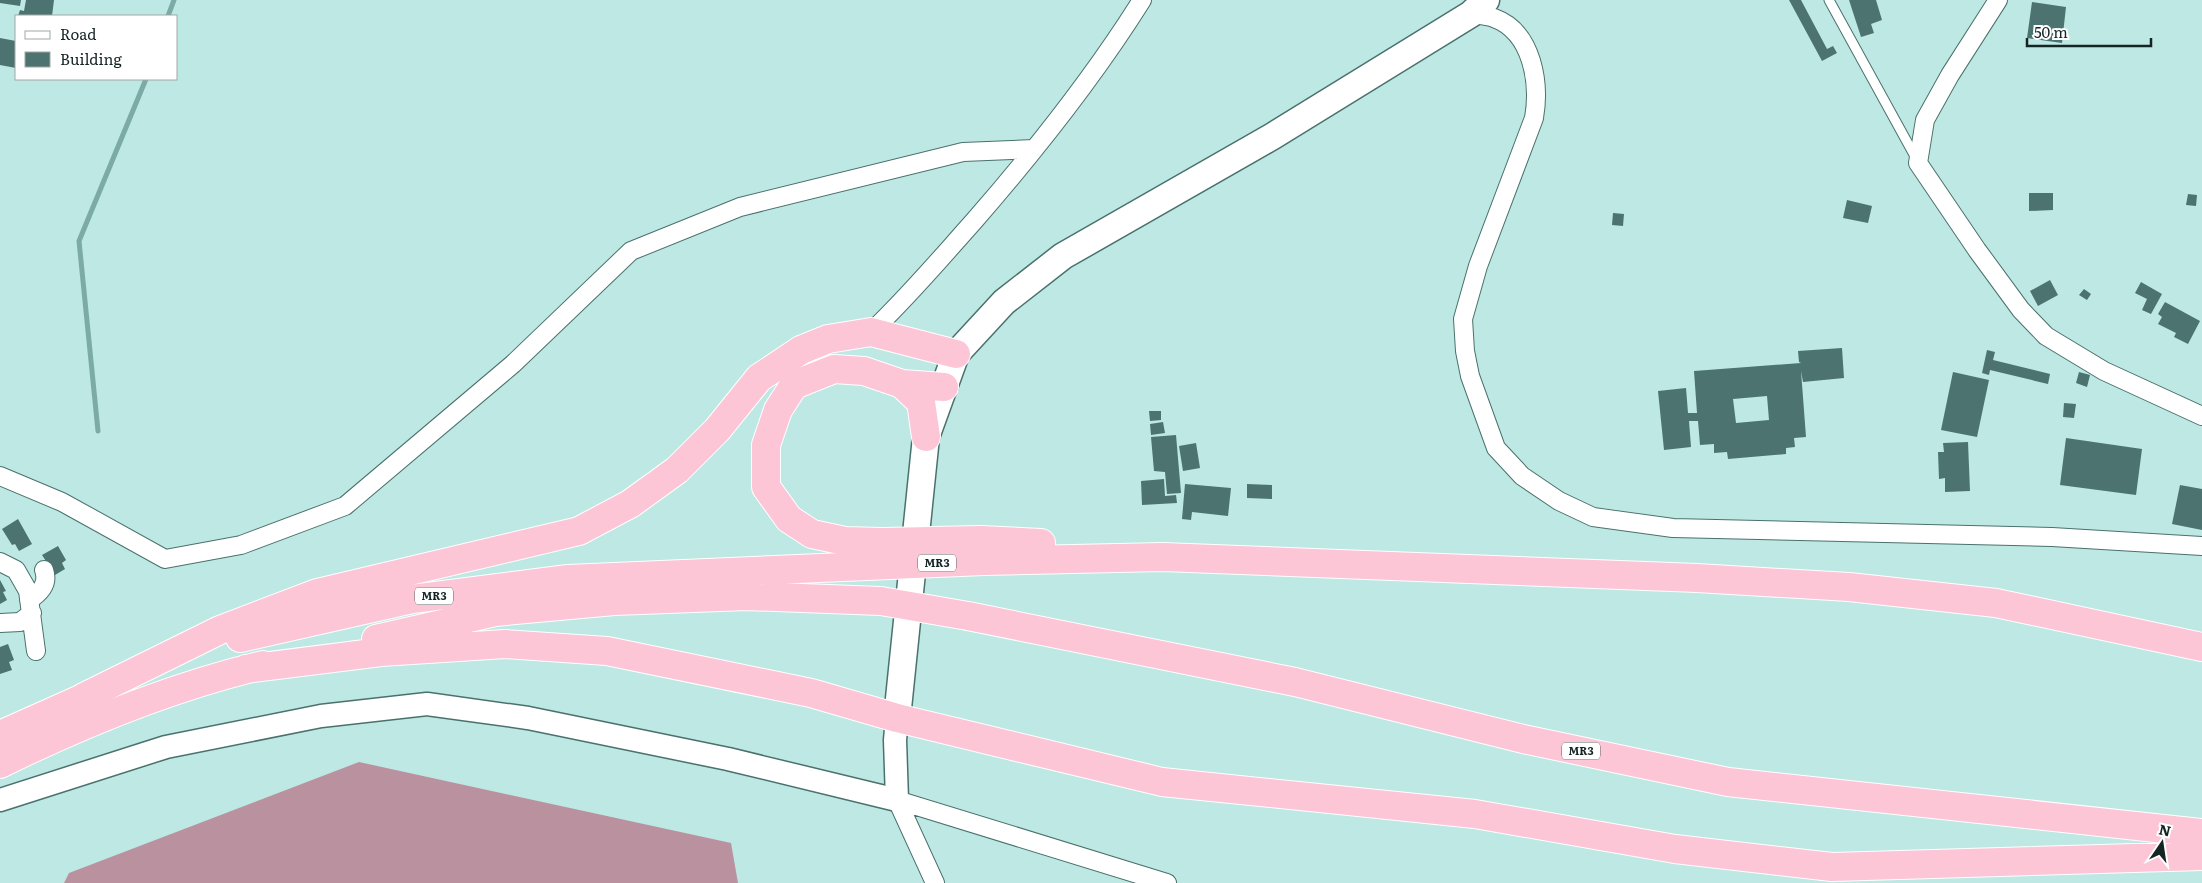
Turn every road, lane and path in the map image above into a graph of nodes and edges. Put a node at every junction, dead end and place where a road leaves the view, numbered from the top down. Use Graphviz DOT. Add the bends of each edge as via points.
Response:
graph roads {
  1 [pos="1142,0"];
  2 [pos="1828,0"];
  3 [pos="1998,0"];
  4 [pos="1478,7"];
  5 [pos="1034,149"];
  6 [pos="1918,163"];
  7 [pos="870,332"];
  8 [pos="956,354"];
  9 [pos="902,384"];
  10 [pos="944,387"];
  11 [pos="2202,416"];
  12 [pos="926,437"];
  13 [pos="0,476"];
  14 [pos="2202,546"];
  15 [pos="886,554"];
  16 [pos="0,562"];
  17 [pos="44,570"];
  18 [pos="31,607"];
  19 [pos="0,623"];
  20 [pos="2202,647"];
  21 [pos="36,651"];
  22 [pos="246,669"];
  23 [pos="84,696"];
  24 [pos="898,718"];
  25 [pos="0,736"];
  26 [pos="0,764"];
  27 [pos="0,800"];
  28 [pos="897,800"];
  29 [pos="2202,833"];
  30 [pos="2202,856"];
  31 [pos="935,883"];
  32 [pos="1167,883"];
  1 -- 5 [label="street" via="1071,104"];
  2 -- 6 [label="lane"];
  3 -- 6 [label="street" via="1925,120"];
  4 -- 8 [label="main road" via="1273,136 1062,256 1004,302"];
  4 -- 14 [label="street" via="1511,28 1524,45 1535,70 1538,98 1534,118 1478,266 1463,319 1470,376 1484,417 1496,448 1522,476 1559,501 1593,517 1673,528 2052,537"];
  5 -- 7 [label="street" via="906,299"];
  5 -- 13 [label="street" via="963,152 740,207 631,251 514,364 345,506 241,546 165,560 62,502"];
  6 -- 11 [label="street" via="2021,310 2046,336 2104,371"];
  7 -- 8 [label="highway"];
  7 -- 23 [label="highway" via="828,339 801,350 759,378 717,430 677,470 630,504 579,531 317,593 220,630"];
  8 -- 10 [label="main road"];
  9 -- 10 [label="highway"];
  9 -- 12 [label="highway" via="921,402"];
  9 -- 15 [label="highway" via="864,371 834,370 794,385 778,410 766,445 766,487 789,519 812,534"];
  10 -- 12 [label="main road"];
  12 -- 24 [label="main road"];
  15 -- 20 [label="highway, MR3, bridge" via="982,550 1698,578 1849,587 1996,603"];
  15 -- 23 [label="highway, MR3" via="568,579 412,599 244,637"];
  16 -- 18 [label="street" via="16,570 28,591"];
  17 -- 18 [label="street" via="46,576"];
  18 -- 19 [label="street" via="20,622"];
  18 -- 21 [label="street"];
  22 -- 24 [label="highway" via="381,652 505,644 607,651 811,693"];
  22 -- 26 [label="highway, MR3" via="144,702 54,737"];
  22 -- 29 [label="highway, MR3, bridge" via="495,612 614,601 747,596 881,601 1295,682 1523,739 1728,782"];
  23 -- 25 [label="highway, MR3"];
  24 -- 28 [label="street" via="895,740"];
  24 -- 30 [label="highway" via="1162,782 1475,814 1675,849 1832,867"];
  27 -- 28 [label="street" via="166,748 322,716 427,704 528,718 719,757"];
  28 -- 31 [label="street"];
  28 -- 32 [label="street"];
}
